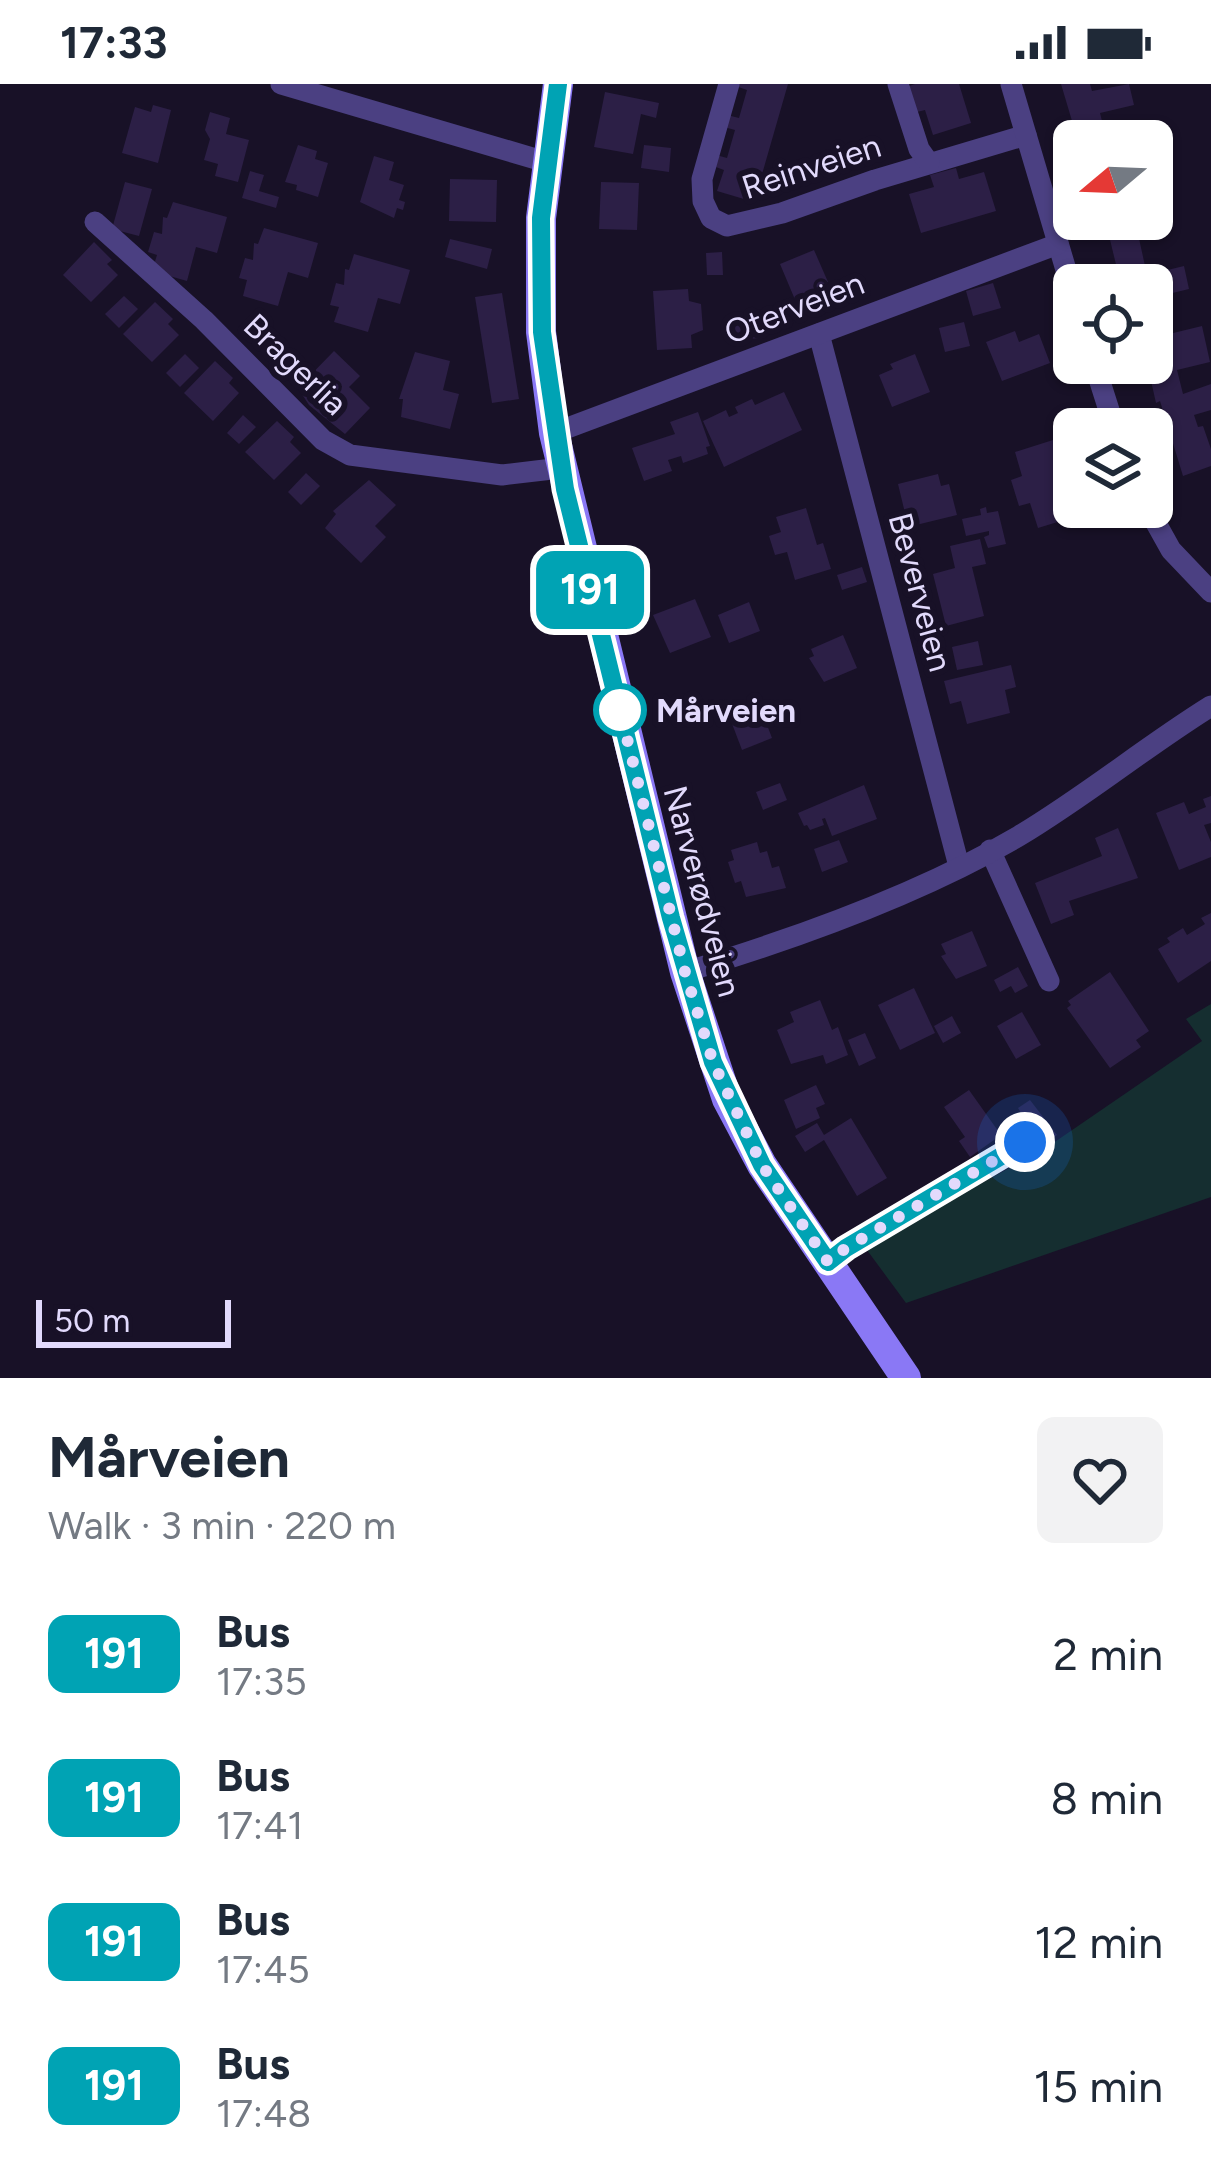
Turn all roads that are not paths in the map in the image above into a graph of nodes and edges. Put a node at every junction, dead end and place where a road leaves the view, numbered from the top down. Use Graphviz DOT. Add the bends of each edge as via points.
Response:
graph roads {
  1 [pos="281,84"];
  2 [pos="558,84"];
  3 [pos="729,84"];
  4 [pos="898,84"];
  5 [pos="1011,84"];
  6 [pos="1026,135"];
  7 [pos="547,162"];
  8 [pos="929,163"];
  9 [pos="95,222"];
  10 [pos="1058,244"];
  11 [pos="1064,264"];
  12 [pos="820,334"];
  13 [pos="554,433"];
  14 [pos="561,468"];
  15 [pos="1159,528"];
  16 [pos="1211,592"];
  17 [pos="1211,706"];
  18 [pos="990,850"];
  19 [pos="959,866"];
  20 [pos="685,972"];
  21 [pos="1049,981"];
  22 [pos="1025,1142"];
  23 [pos="828,1262"];
  24 [pos="906,1378"];
  1 -- 7 [label="street"];
  2 -- 7 [label="main road, Narverødveien"];
  3 -- 8 [label="street, Reinveien" via="701,179 718,224 782,213"];
  4 -- 8 [label="street, Reinveien"];
  5 -- 6 [label="street"];
  6 -- 8 [label="street, Reinveien"];
  6 -- 10 [label="street"];
  7 -- 13 [label="main road, Narverødveien" via="542,332"];
  9 -- 14 [label="street, Bragerlia" via="323,440 350,455 502,475"];
  10 -- 11 [label="street"];
  10 -- 12 [label="street, Oterveien"];
  12 -- 13 [label="street, Oterveien"];
  12 -- 19 [label="street, Beverveien"];
  13 -- 14 [label="main road, Narverødveien"];
  14 -- 20 [label="main road, Narverødveien"];
  15 -- 16 [label="street"];
  17 -- 18 [label="street"];
  18 -- 19 [label="street"];
  18 -- 21 [label="street"];
  19 -- 20 [label="street"];
  20 -- 23 [label="main road, Narverødveien" via="727,1099"];
  22 -- 23 [label="street"];
  23 -- 24 [label="main road, Narverødveien"];
}
